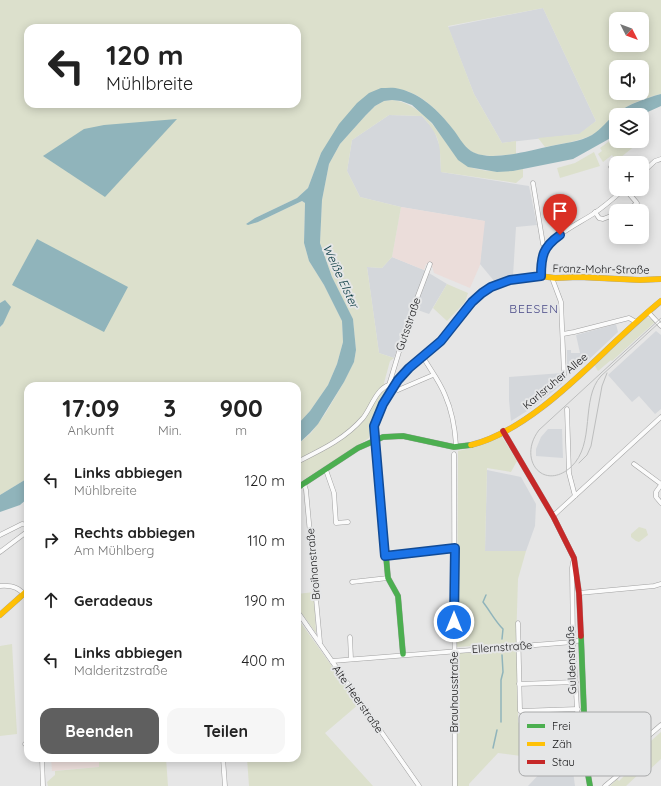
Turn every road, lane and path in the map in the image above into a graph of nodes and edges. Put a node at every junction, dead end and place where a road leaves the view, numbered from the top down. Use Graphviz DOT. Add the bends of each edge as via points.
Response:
graph roads {
  1 [pos="661,159"];
  2 [pos="649,167"];
  3 [pos="533,182"];
  4 [pos="616,196"];
  5 [pos="631,196"];
  6 [pos="636,204"];
  7 [pos="595,212"];
  8 [pos="609,216"];
  9 [pos="546,248"];
  10 [pos="430,264"];
  11 [pos="541,276"];
  12 [pos="552,278"];
  13 [pos="661,280"];
  14 [pos="661,301"];
  15 [pos="648,312"];
  16 [pos="636,322"];
  17 [pos="661,326"];
  18 [pos="563,334"];
  19 [pos="423,357"];
  20 [pos="433,375"];
  21 [pos="564,375"];
  22 [pos="391,386"];
  23 [pos="567,409"];
  24 [pos="661,417"];
  25 [pos="503,431"];
  26 [pos="376,440"];
  27 [pos="456,445"];
  28 [pos="454,454"];
  29 [pos="301,460"];
  30 [pos="634,464"];
  31 [pos="326,470"];
  32 [pos="304,484"];
  33 [pos="661,485"];
  34 [pos="301,486"];
  35 [pos="575,496"];
  36 [pos="661,503"];
  37 [pos="552,516"];
  38 [pos="348,522"];
  39 [pos="24,524"];
  40 [pos="24,534"];
  41 [pos="0,535"];
  42 [pos="455,548"];
  43 [pos="0,552"];
  44 [pos="385,556"];
  45 [pos="574,558"];
  46 [pos="388,578"];
  47 [pos="352,582"];
  48 [pos="661,584"];
  49 [pos="0,586"];
  50 [pos="24,592"];
  51 [pos="579,593"];
  52 [pos="24,596"];
  53 [pos="0,615"];
  54 [pos="301,617"];
  55 [pos="518,623"];
  56 [pos="350,637"];
  57 [pos="580,640"];
  58 [pos="573,642"];
  59 [pos="320,644"];
  60 [pos="518,646"];
  61 [pos="454,651"];
  62 [pos="403,654"];
  63 [pos="351,659"];
  64 [pos="332,661"];
  65 [pos="576,682"];
  66 [pos="519,684"];
  67 [pos="578,709"];
  68 [pos="584,712"];
  69 [pos="661,724"];
  70 [pos="651,733"];
  71 [pos="42,762"];
  72 [pos="223,762"];
  73 [pos="588,776"];
  74 [pos="617,776"];
  75 [pos="43,786"];
  76 [pos="225,786"];
  77 [pos="419,786"];
  78 [pos="455,786"];
  79 [pos="590,786"];
  80 [pos="605,786"];
  1 -- 2 [label="street"];
  3 -- 9 [label="street" via="543,244"];
  4 -- 7 [label="street"];
  5 -- 6 [label="street"];
  7 -- 8 [label="street" via="602,219"];
  7 -- 9 [label="street" via="560,235"];
  9 -- 11 [label="street" via="541,261"];
  10 -- 22 [label="street, Gutsstraße" via="408,322"];
  11 -- 12 [label="street, Franz-Mohr-Straße"];
  11 -- 19 [label="street, Franz-Mohr-Straße" via="510,280 482,293 441,341"];
  12 -- 13 [label="street, Franz-Mohr-Straße"];
  12 -- 18 [label="street" via="562,302"];
  14 -- 15 [label="street, Karlsruher Allee"];
  15 -- 16 [label="street, Karlsruher Allee"];
  15 -- 17 [label="street"];
  16 -- 18 [label="street" via="629,318"];
  16 -- 25 [label="street, Karlsruher Allee" via="559,393 535,412"];
  18 -- 21 [label="street"];
  19 -- 20 [label="street"];
  19 -- 22 [label="street, Franz-Mohr-Straße"];
  20 -- 22 [label="street" via="399,389"];
  20 -- 27 [label="street" via="445,393 454,425"];
  22 -- 26 [label="street, Franz-Mohr-Straße" via="374,426"];
  22 -- 29 [label="street" via="386,386 378,394 363,418 342,438"];
  23 -- 35 [label="street" via="569,473"];
  24 -- 35 [label="street"];
  25 -- 26 [label="street, Karlsruher Allee" via="462,448 442,446 403,436"];
  25 -- 37 [label="street, Guldenstraße"];
  26 -- 31 [label="street, Karlsruher Allee" via="357,449"];
  26 -- 44 [label="street, Franz-Mohr-Straße"];
  28 -- 42 [label="street, Brauhausstraße"];
  30 -- 33 [label="street"];
  31 -- 32 [label="street, Karlsruher Allee"];
  31 -- 38 [label="street" via="334,493 336,523"];
  32 -- 34 [label="street, Karlsruher Allee"];
  32 -- 59 [label="street, Broihanstraße"];
  33 -- 36 [label="street" via="656,497"];
  35 -- 37 [label="street"];
  37 -- 45 [label="street, Guldenstraße"];
  39 -- 41 [label="street"];
  40 -- 43 [label="street"];
  42 -- 44 [label="street"];
  42 -- 61 [label="street, Brauhausstraße"];
  44 -- 46 [label="street, Franz-Mohr-Straße"];
  45 -- 51 [label="street, Guldenstraße"];
  45 -- 58 [label="street, Guldenstraße"];
  46 -- 47 [label="street"];
  46 -- 62 [label="street" via="398,596"];
  48 -- 51 [label="street"];
  49 -- 50 [label="street" via="10,585"];
  51 -- 57 [label="street, Guldenstraße"];
  52 -- 53 [label="street"];
  54 -- 59 [label="street, Alte Heerstraße"];
  55 -- 60 [label="street"];
  56 -- 63 [label="street"];
  57 -- 58 [label="street, Ellernstraße"];
  57 -- 68 [label="street, Guldenstraße"];
  58 -- 60 [label="street, Ellernstraße"];
  58 -- 65 [label="street, Guldenstraße"];
  59 -- 64 [label="street, Alte Heerstraße"];
  60 -- 61 [label="street, Ellernstraße"];
  60 -- 66 [label="street"];
  61 -- 62 [label="street, Ellernstraße"];
  61 -- 78 [label="street, Brauhausstraße"];
  62 -- 63 [label="street, Ellernstraße"];
  63 -- 64 [label="street, Ellernstraße"];
  64 -- 77 [label="street, Alte Heerstraße"];
  65 -- 66 [label="street"];
  65 -- 67 [label="street, Guldenstraße"];
  66 -- 67 [label="street" via="520,710"];
  69 -- 70 [label="street"];
  71 -- 75 [label="street"];
  72 -- 76 [label="street"];
  73 -- 79 [label="street, Guldenstraße"];
  74 -- 80 [label="street"];
}
